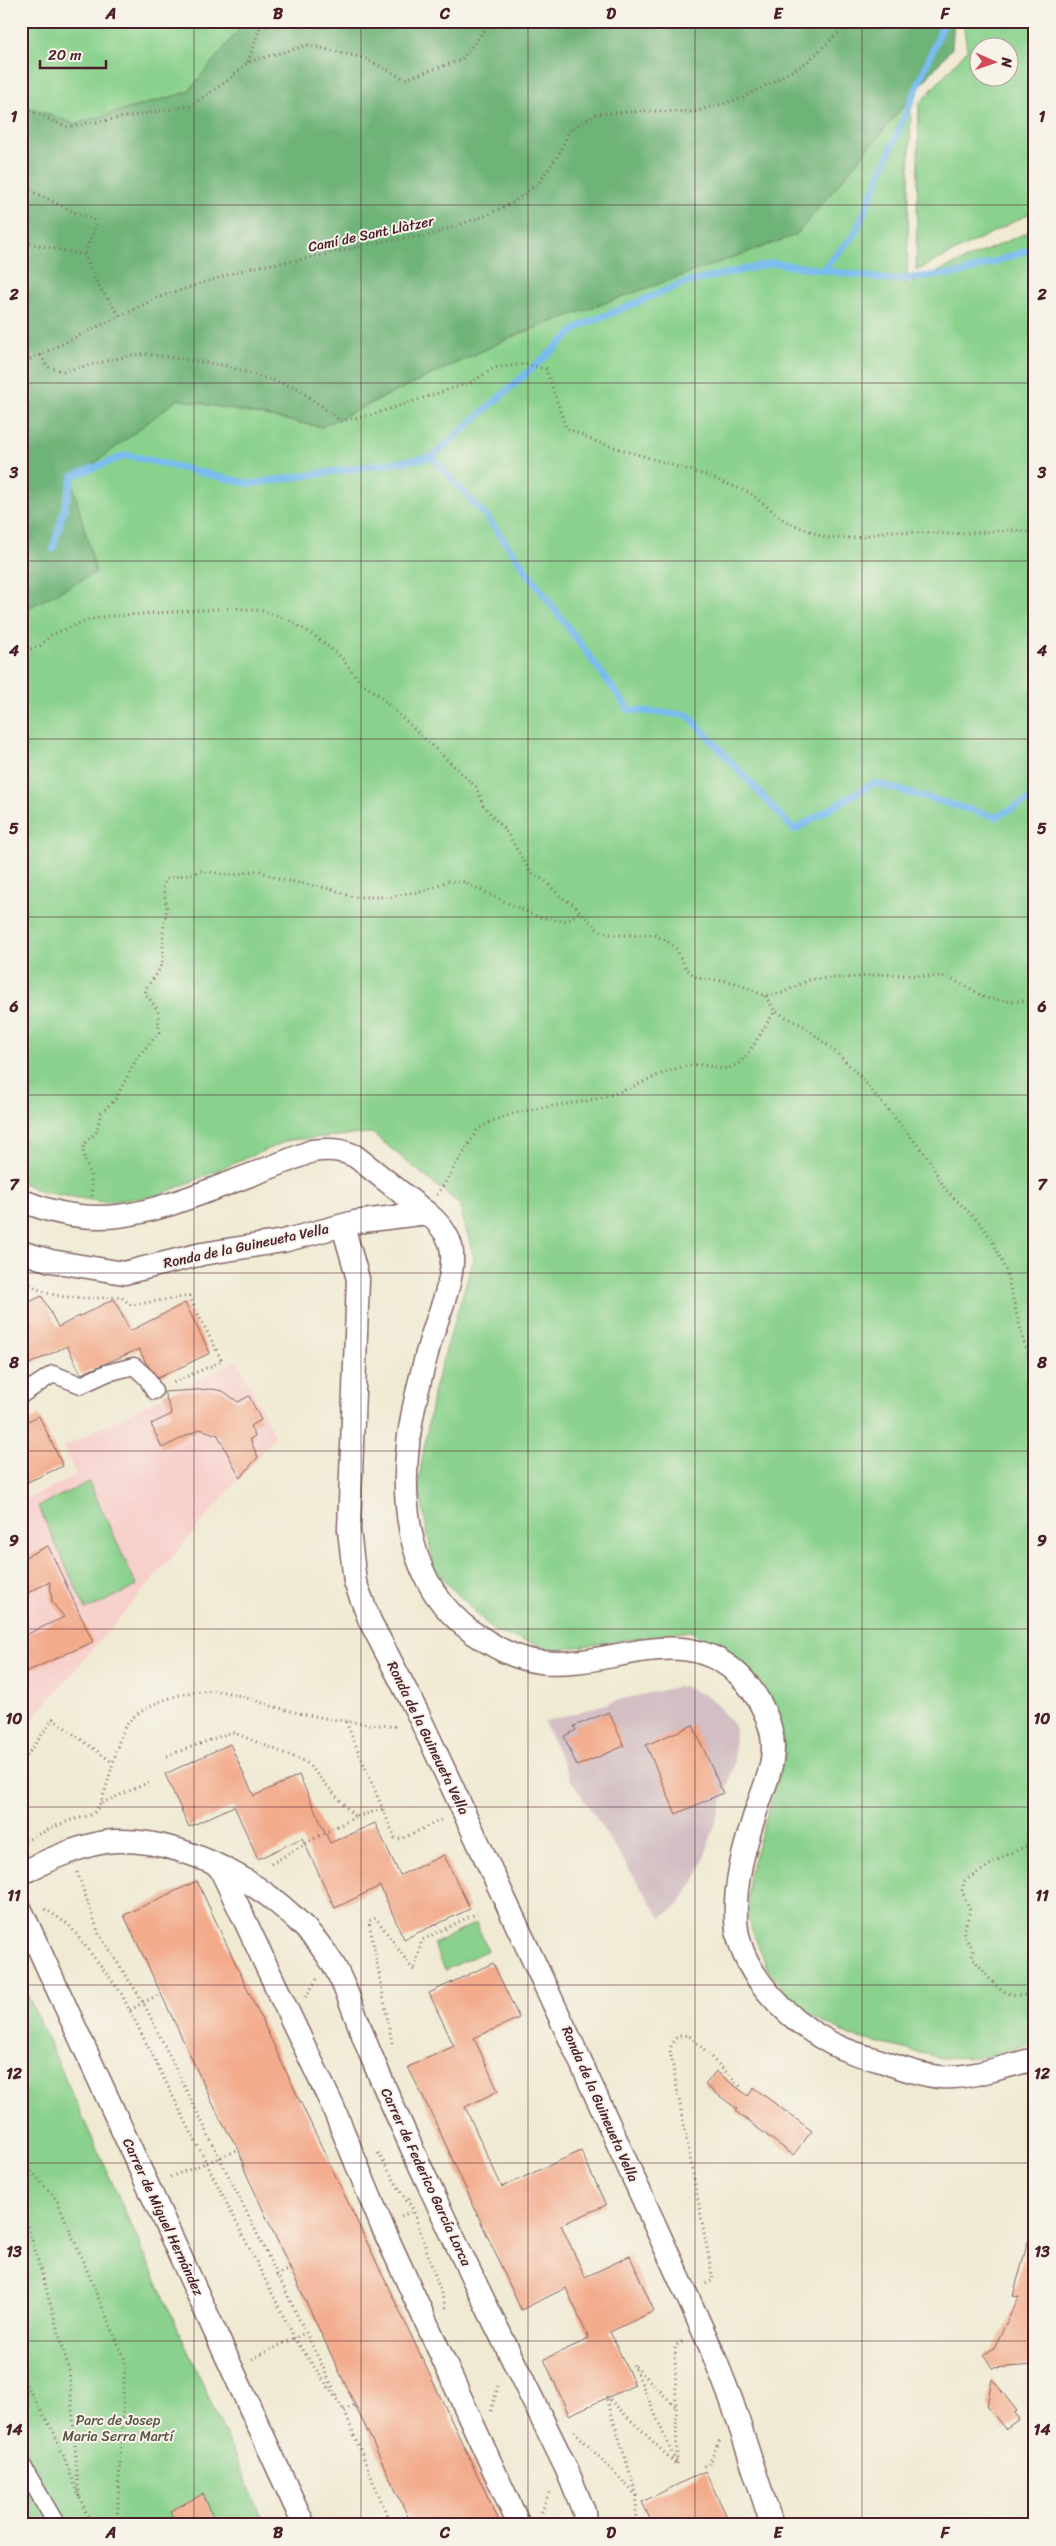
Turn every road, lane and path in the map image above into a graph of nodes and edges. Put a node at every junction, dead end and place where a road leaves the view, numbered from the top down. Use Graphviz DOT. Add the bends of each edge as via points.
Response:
graph roads {
  1 [pos="262,21"];
  2 [pos="492,21"];
  3 [pos="851,21"];
  4 [pos="248,62"];
  5 [pos="21,106"];
  6 [pos="21,186"];
  7 [pos="21,238"];
  8 [pos="84,255"];
  9 [pos="120,316"];
  10 [pos="41,355"];
  11 [pos="21,364"];
  12 [pos="1035,533"];
  13 [pos="21,652"];
  14 [pos="579,912"];
  15 [pos="765,996"];
  16 [pos="1035,1001"];
  17 [pos="775,1011"];
  18 [pos="21,1200"];
  19 [pos="427,1213"];
  20 [pos="80,1216"];
  21 [pos="343,1226"];
  22 [pos="21,1252"];
  23 [pos="21,1274"];
  24 [pos="1035,1364"];
  25 [pos="154,1391"];
  26 [pos="21,1395"];
  27 [pos="346,1721"];
  28 [pos="407,1728"];
  29 [pos="167,1756"];
  30 [pos="112,1762"];
  31 [pos="21,1764"];
  32 [pos="152,1781"];
  33 [pos="102,1804"];
  34 [pos="383,1809"];
  35 [pos="355,1817"];
  36 [pos="441,1820"];
  37 [pos="25,1841"];
  38 [pos="1035,1842"];
  39 [pos="271,1864"];
  40 [pos="75,1866"];
  41 [pos="220,1868"];
  42 [pos="21,1874"];
  43 [pos="45,1909"];
  44 [pos="21,1910"];
  45 [pos="477,1914"];
  46 [pos="321,1973"];
  47 [pos="161,1993"];
  48 [pos="1035,1994"];
  49 [pos="143,2002"];
  50 [pos="302,2003"];
  51 [pos="130,2010"];
  52 [pos="392,2044"];
  53 [pos="1035,2059"];
  54 [pos="743,2089"];
  55 [pos="239,2150"];
  56 [pos="378,2152"];
  57 [pos="219,2158"];
  58 [pos="21,2160"];
  59 [pos="207,2163"];
  60 [pos="170,2177"];
  61 [pos="407,2192"];
  62 [pos="22,2205"];
  63 [pos="419,2208"];
  64 [pos="413,2211"];
  65 [pos="394,2220"];
  66 [pos="429,2236"];
  67 [pos="290,2268"];
  68 [pos="276,2276"];
  69 [pos="704,2284"];
  70 [pos="448,2314"];
  71 [pos="306,2333"];
  72 [pos="295,2339"];
  73 [pos="683,2341"];
  74 [pos="252,2359"];
  75 [pos="21,2376"];
  76 [pos="500,2378"];
  77 [pos="355,2405"];
  78 [pos="675,2406"];
  79 [pos="344,2410"];
  80 [pos="490,2417"];
  81 [pos="570,2427"];
  82 [pos="721,2436"];
  83 [pos="21,2463"];
  84 [pos="677,2465"];
  85 [pos="704,2466"];
  86 [pos="554,2481"];
  87 [pos="79,2496"];
  88 [pos="637,2496"];
  89 [pos="57,2525"];
  90 [pos="91,2525"];
  91 [pos="117,2525"];
  92 [pos="304,2525"];
  93 [pos="391,2525"];
  94 [pos="519,2525"];
  95 [pos="538,2525"];
  96 [pos="585,2525"];
  97 [pos="635,2525"];
  98 [pos="772,2525"];
  1 -- 4 [label="path"];
  2 -- 4 [label="path" via="461,60 405,79 364,58 308,45"];
  3 -- 9 [label="path, Camí de Sant Llàtzer" via="806,63 743,98 694,112 596,114 569,131 560,154 538,184 512,203 487,215 430,235 250,268 159,297"];
  4 -- 5 [label="path" via="190,106 66,127"];
  6 -- 8 [label="path" via="92,218 96,225"];
  7 -- 8 [label="path" via="29,243"];
  8 -- 9 [label="path" via="100,288"];
  9 -- 10 [label="path, Camí de Sant Llàtzer"];
  10 -- 11 [label="path, Camí de Sant Llàtzer"];
  10 -- 12 [label="path" via="47,367 64,371 146,354 223,365 296,388 341,421 371,415 472,382 494,368 525,364 546,370 566,428 597,442 705,475 750,493 785,521 826,538 855,538 888,531 952,534 1014,530"];
  13 -- 14 [label="path" via="40,646 51,635 87,620 109,616 234,608 264,611 287,619 341,657 360,682 376,693 476,787 483,805 508,834 530,872 545,881"];
  14 -- 15 [label="path" via="598,930 614,935 654,935 666,940 696,978 733,982"];
  14 -- 20 [label="path" via="563,921 538,917 463,882 447,881 423,892 391,897 353,897 332,889 278,879 258,870 234,874 201,871 166,879 163,888 167,908 163,960 145,993 158,1010 159,1032 137,1058 115,1100 101,1113 96,1132 84,1144 93,1203"];
  15 -- 16 [label="path" via="811,980 879,974 946,977 985,998 1006,1002"];
  15 -- 17 [label="path"];
  17 -- 19 [label="path" via="740,1063 734,1066 713,1069 694,1065 605,1097 558,1107 535,1108 481,1127"];
  17 -- 24 [label="path" via="805,1028 845,1061 926,1155 945,1189 981,1224 1006,1271 1025,1347"];
  18 -- 20 [label="street"];
  19 -- 20 [label="street" via="355,1156 328,1149 312,1151 157,1210 116,1217"];
  19 -- 21 [label="street"];
  19 -- 53 [label="street" via="449,1240 452,1266 410,1432 405,1496 415,1550 424,1578 434,1593 463,1625 511,1655 528,1660 558,1663 681,1647 713,1657 738,1674 768,1720 773,1749 768,1777 736,1885 736,1925 747,1960 772,1996 803,2026 831,2043 923,2074 958,2076"];
  21 -- 22 [label="street, Ronda de la Guineueta Vella" via="283,1242 202,1254 124,1273 51,1261"];
  21 -- 98 [label="street, Ronda de la Guineueta Vella" via="358,1279 348,1530 352,1565 361,1599 559,2014 710,2346"];
  23 -- 25 [label="path" via="30,1286 51,1294 85,1298 120,1297 131,1305 189,1296 222,1361"];
  25 -- 26 [label="street" via="147,1378 134,1366 107,1373 81,1385 53,1374"];
  27 -- 28 [label="path"];
  27 -- 30 [label="path" via="202,1690 140,1710 125,1727"];
  27 -- 34 [label="path"];
  29 -- 35 [label="path" via="232,1732 306,1762"];
  30 -- 31 [label="path" via="53,1718"];
  30 -- 33 [label="path"];
  32 -- 33 [label="path"];
  33 -- 37 [label="path" via="93,1814 66,1822"];
  34 -- 35 [label="path"];
  34 -- 36 [label="path" via="395,1838 401,1839"];
  35 -- 39 [label="path"];
  38 -- 48 [label="path" via="964,1881 962,1891 970,1910 963,1928 964,1938 974,1948 972,1957 1002,1992 1025,1997"];
  40 -- 49 [label="path" via="99,1934"];
  41 -- 42 [label="street, Carrer de Federico García Lorca" via="165,1846 116,1841 62,1854"];
  41 -- 94 [label="street" via="334,2106 382,2226"];
  41 -- 96 [label="street, Carrer de Federico García Lorca" via="260,1888 290,1912 312,1934 334,1965 436,2200 567,2470 584,2512"];
  43 -- 51 [label="path" via="69,1925 120,1990"];
  44 -- 92 [label="street, Carrer de Miguel Hernández"];
  45 -- 52 [label="path" via="422,1940 414,1971 376,1918 369,1921"];
  46 -- 50 [label="path"];
  47 -- 49 [label="path"];
  49 -- 51 [label="path"];
  49 -- 57 [label="path"];
  51 -- 59 [label="path"];
  54 -- 69 [label="path" via="691,2037 684,2034 672,2042 670,2051 713,2280"];
  55 -- 57 [label="path"];
  56 -- 64 [label="path"];
  57 -- 59 [label="path"];
  57 -- 68 [label="path"];
  58 -- 91 [label="path" via="57,2200 125,2360"];
  59 -- 60 [label="path"];
  59 -- 72 [label="path"];
  61 -- 64 [label="path"];
  62 -- 87 [label="path" via="69,2369"];
  63 -- 64 [label="path"];
  64 -- 65 [label="path"];
  64 -- 66 [label="path"];
  64 -- 70 [label="path"];
  67 -- 68 [label="path"];
  68 -- 71 [label="path"];
  71 -- 72 [label="path"];
  71 -- 79 [label="path"];
  72 -- 74 [label="path"];
  72 -- 79 [label="path"];
  73 -- 78 [label="path" via="675,2346"];
  75 -- 87 [label="path" via="54,2433"];
  76 -- 80 [label="path"];
  77 -- 79 [label="path"];
  78 -- 84 [label="path"];
  78 -- 84 [label="path" via="633,2364"];
  79 -- 93 [label="path"];
  81 -- 88 [label="path"];
  82 -- 85 [label="path" via="709,2464"];
  83 -- 89 [label="street"];
  84 -- 88 [label="path" via="606,2396"];
  86 -- 95 [label="path"];
  87 -- 90 [label="path"];
  88 -- 97 [label="path"];
}
